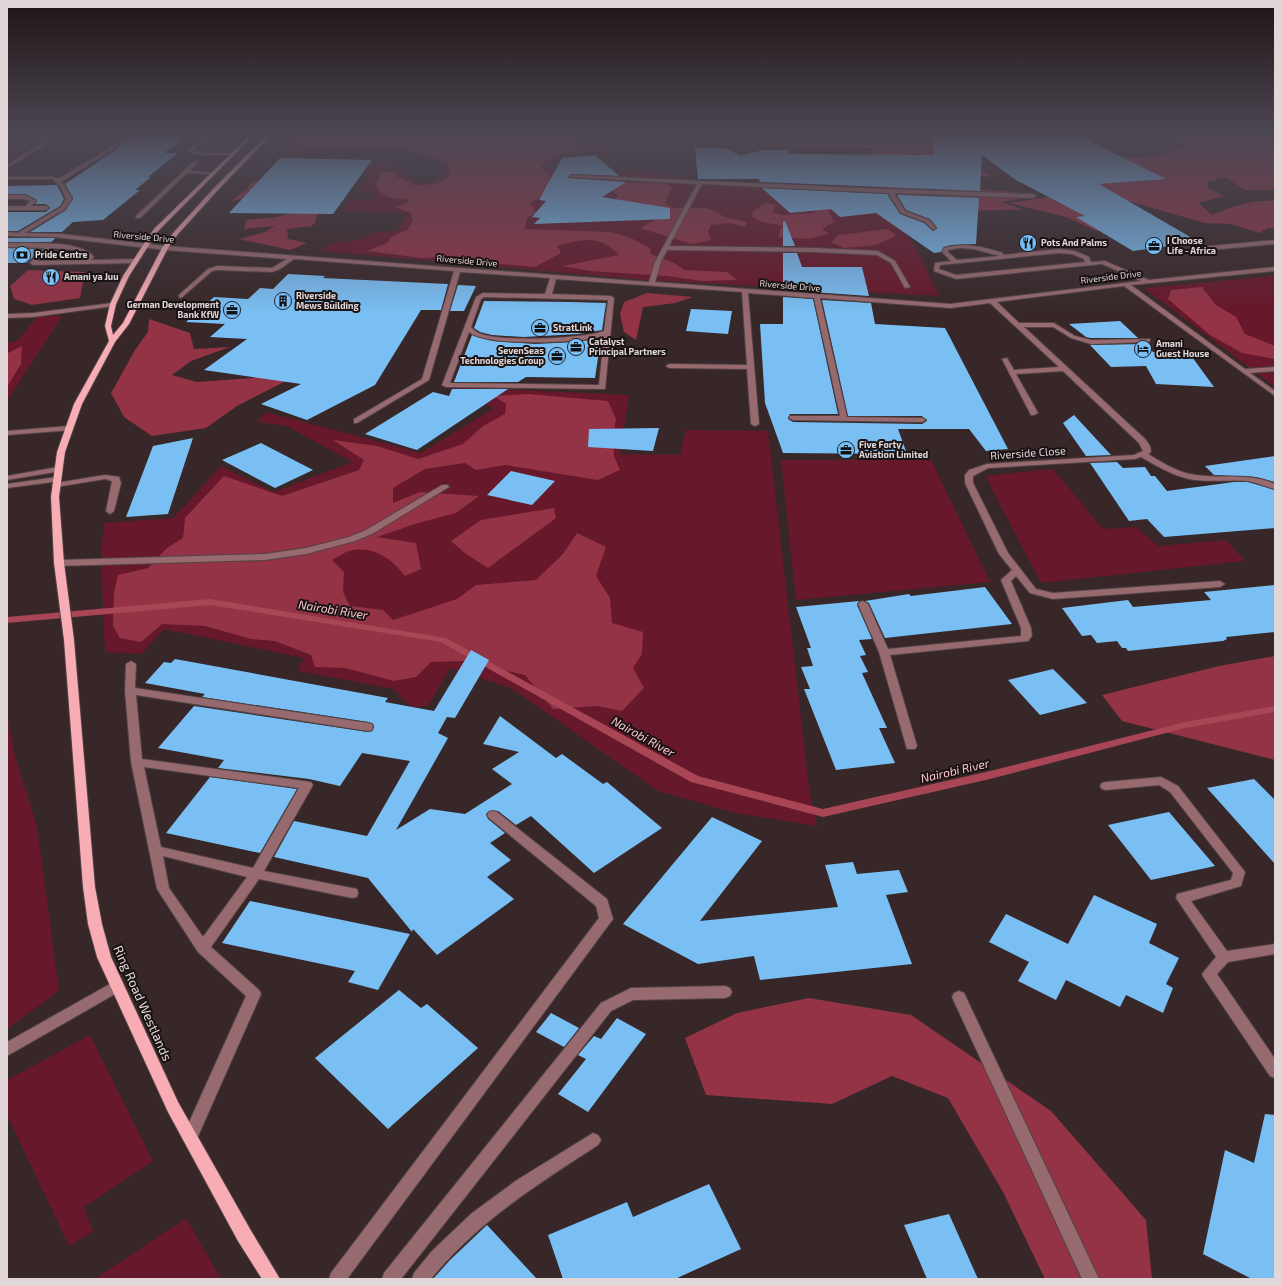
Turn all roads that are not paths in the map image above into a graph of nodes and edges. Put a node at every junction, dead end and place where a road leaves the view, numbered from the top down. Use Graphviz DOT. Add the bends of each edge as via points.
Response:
graph roads {
  1 [pos="66,194"];
  2 [pos="163,194"];
  3 [pos="193,194"];
  4 [pos="212,194"];
  5 [pos="694,194"];
  6 [pos="892,194"];
  7 [pos="976,194"];
  8 [pos="1032,196"];
  9 [pos="7,197"];
  10 [pos="7,208"];
  11 [pos="27,208"];
  12 [pos="46,208"];
  13 [pos="138,217"];
  14 [pos="933,228"];
  15 [pos="7,234"];
  16 [pos="18,235"];
  17 [pos="1275,242"];
  18 [pos="7,243"];
  19 [pos="146,244"];
  20 [pos="167,245"];
  21 [pos="49,246"];
  22 [pos="665,248"];
  23 [pos="1200,249"];
  24 [pos="1005,255"];
  25 [pos="292,257"];
  26 [pos="302,257"];
  27 [pos="136,261"];
  28 [pos="86,262"];
  29 [pos="955,262"];
  30 [pos="1088,263"];
  31 [pos="1275,269"];
  32 [pos="457,270"];
  33 [pos="553,278"];
  34 [pos="1149,282"];
  35 [pos="651,284"];
  36 [pos="1125,284"];
  37 [pos="907,287"];
  38 [pos="745,291"];
  39 [pos="181,296"];
  40 [pos="548,296"];
  41 [pos="817,297"];
  42 [pos="993,302"];
  43 [pos="112,305"];
  44 [pos="7,316"];
  45 [pos="1018,325"];
  46 [pos="467,327"];
  47 [pos="608,332"];
  48 [pos="1148,340"];
  49 [pos="112,341"];
  50 [pos="1005,359"];
  51 [pos="669,366"];
  52 [pos="750,367"];
  53 [pos="1275,368"];
  54 [pos="1065,369"];
  55 [pos="1244,371"];
  56 [pos="1012,372"];
  57 [pos="1275,394"];
  58 [pos="1034,413"];
  59 [pos="793,418"];
  60 [pos="844,418"];
  61 [pos="922,420"];
  62 [pos="357,421"];
  63 [pos="755,424"];
  64 [pos="69,428"];
  65 [pos="7,434"];
  66 [pos="1143,455"];
  67 [pos="58,469"];
  68 [pos="7,478"];
  69 [pos="56,482"];
  70 [pos="7,486"];
  71 [pos="445,487"];
  72 [pos="1275,488"];
  73 [pos="110,511"];
  74 [pos="59,563"];
  75 [pos="1017,571"];
  76 [pos="1220,584"];
  77 [pos="863,604"];
  78 [pos="884,652"];
  79 [pos="131,664"];
  80 [pos="130,691"];
  81 [pos="368,727"];
  82 [pos="911,746"];
  83 [pos="137,762"];
  84 [pos="1106,786"];
  85 [pos="493,815"];
  86 [pos="156,850"];
  87 [pos="256,874"];
  88 [pos="352,893"];
  89 [pos="203,948"];
  90 [pos="1275,949"];
  91 [pos="1224,957"];
  92 [pos="117,986"];
  93 [pos="725,992"];
  94 [pos="959,997"];
  95 [pos="7,1050"];
  96 [pos="1275,1071"];
  97 [pos="190,1138"];
  98 [pos="593,1140"];
  99 [pos="272,1279"];
  100 [pos="337,1279"];
  101 [pos="390,1279"];
  102 [pos="420,1279"];
  103 [pos="1091,1279"];
  1 -- 16 [label="street" via="69,199 67,204"];
  2 -- 13 [label="street"];
  3 -- 19 [label="main road" via="156,230"];
  4 -- 20 [label="main road"];
  5 -- 22 [label="street"];
  6 -- 14 [label="street" via="903,212 927,221"];
  7 -- 8 [label="street"];
  9 -- 11 [label="street" via="31,199 33,203"];
  10 -- 11 [label="street"];
  11 -- 12 [label="street"];
  15 -- 16 [label="street, Riverside Drive"];
  16 -- 18 [label="street"];
  16 -- 19 [label="street, Riverside Drive"];
  17 -- 23 [label="street"];
  18 -- 21 [label="street"];
  19 -- 20 [label="street, Riverside Drive"];
  19 -- 27 [label="main road"];
  20 -- 25 [label="street, Riverside Drive"];
  20 -- 26 [label="street, Riverside Drive" via="284,253"];
  20 -- 49 [label="main road" via="126,324"];
  21 -- 28 [label="street" via="85,252 91,257"];
  21 -- 28 [label="street" via="33,263"];
  22 -- 35 [label="street"];
  22 -- 37 [label="street" via="878,253 893,262"];
  24 -- 29 [label="street"];
  24 -- 29 [label="street" via="977,247 946,249 945,252"];
  24 -- 30 [label="street" via="1073,252 1086,258"];
  25 -- 26 [label="street, Riverside Drive"];
  25 -- 39 [label="street" via="272,270 210,270"];
  26 -- 32 [label="street, Riverside Drive"];
  27 -- 28 [label="street"];
  27 -- 43 [label="main road"];
  29 -- 30 [label="street" via="937,264 936,270 956,277"];
  30 -- 34 [label="street" via="1102,262 1113,265"];
  31 -- 34 [label="street, Riverside Drive"];
  32 -- 33 [label="street, Riverside Drive"];
  32 -- 62 [label="street" via="425,380"];
  33 -- 35 [label="street, Riverside Drive"];
  33 -- 40 [label="street"];
  34 -- 36 [label="street, Riverside Drive"];
  35 -- 38 [label="street, Riverside Drive"];
  36 -- 42 [label="street, Riverside Drive"];
  36 -- 55 [label="street"];
  38 -- 41 [label="street, Riverside Drive"];
  38 -- 52 [label="street"];
  40 -- 46 [label="street" via="483,295 478,298"];
  40 -- 47 [label="street" via="611,298"];
  41 -- 42 [label="street, Riverside Drive" via="950,306"];
  41 -- 60 [label="street"];
  42 -- 45 [label="street"];
  43 -- 44 [label="street"];
  43 -- 49 [label="main road" via="108,326"];
  45 -- 48 [label="street" via="1054,325 1073,337 1091,342"];
  45 -- 54 [label="street"];
  46 -- 47 [label="street" via="480,336 502,338 582,339"];
  46 -- 47 [label="street" via="446,384 602,387"];
  49 -- 64 [label="main road" via="78,404"];
  50 -- 56 [label="street"];
  51 -- 52 [label="street"];
  52 -- 63 [label="street"];
  53 -- 55 [label="street"];
  54 -- 56 [label="street"];
  54 -- 66 [label="street" via="1146,446 1147,452"];
  55 -- 57 [label="street"];
  56 -- 58 [label="street"];
  59 -- 60 [label="street"];
  60 -- 61 [label="street"];
  64 -- 65 [label="street"];
  64 -- 67 [label="main road"];
  66 -- 72 [label="street" via="1188,477 1254,479"];
  66 -- 75 [label="street, Riverside Close" via="987,466 972,472 969,475 969,483 1004,554"];
  67 -- 68 [label="street"];
  67 -- 69 [label="main road"];
  69 -- 70 [label="street"];
  69 -- 73 [label="street" via="105,477 116,479"];
  69 -- 74 [label="main road"];
  71 -- 74 [label="street" via="369,532 347,541 306,551 265,557"];
  74 -- 92 [label="main road, Ring Road Westlands" via="69,640 89,887 104,957"];
  75 -- 76 [label="street, Riverside Close" via="1032,591 1053,596"];
  75 -- 78 [label="street" via="1006,580 1026,628 1027,636 1024,639"];
  77 -- 78 [label="street"];
  78 -- 82 [label="street"];
  79 -- 80 [label="street"];
  80 -- 81 [label="street"];
  80 -- 83 [label="street"];
  83 -- 86 [label="street"];
  83 -- 87 [label="street" via="308,785"];
  84 -- 91 [label="street" via="1161,781 1174,789 1239,872 1237,883 1182,898"];
  85 -- 100 [label="street" via="602,903 606,918"];
  86 -- 87 [label="street"];
  86 -- 89 [label="street" via="162,889"];
  87 -- 88 [label="street"];
  87 -- 89 [label="street"];
  89 -- 97 [label="street" via="254,994"];
  90 -- 91 [label="street"];
  91 -- 96 [label="street" via="1209,974"];
  92 -- 95 [label="street"];
  92 -- 97 [label="main road, Ring Road Westlands"];
  93 -- 101 [label="street" via="631,994 606,1007"];
  94 -- 103 [label="street"];
  97 -- 99 [label="main road, Ring Road Westlands" via="244,1235"];
  98 -- 102 [label="street" via="506,1195 464,1230"];
}
